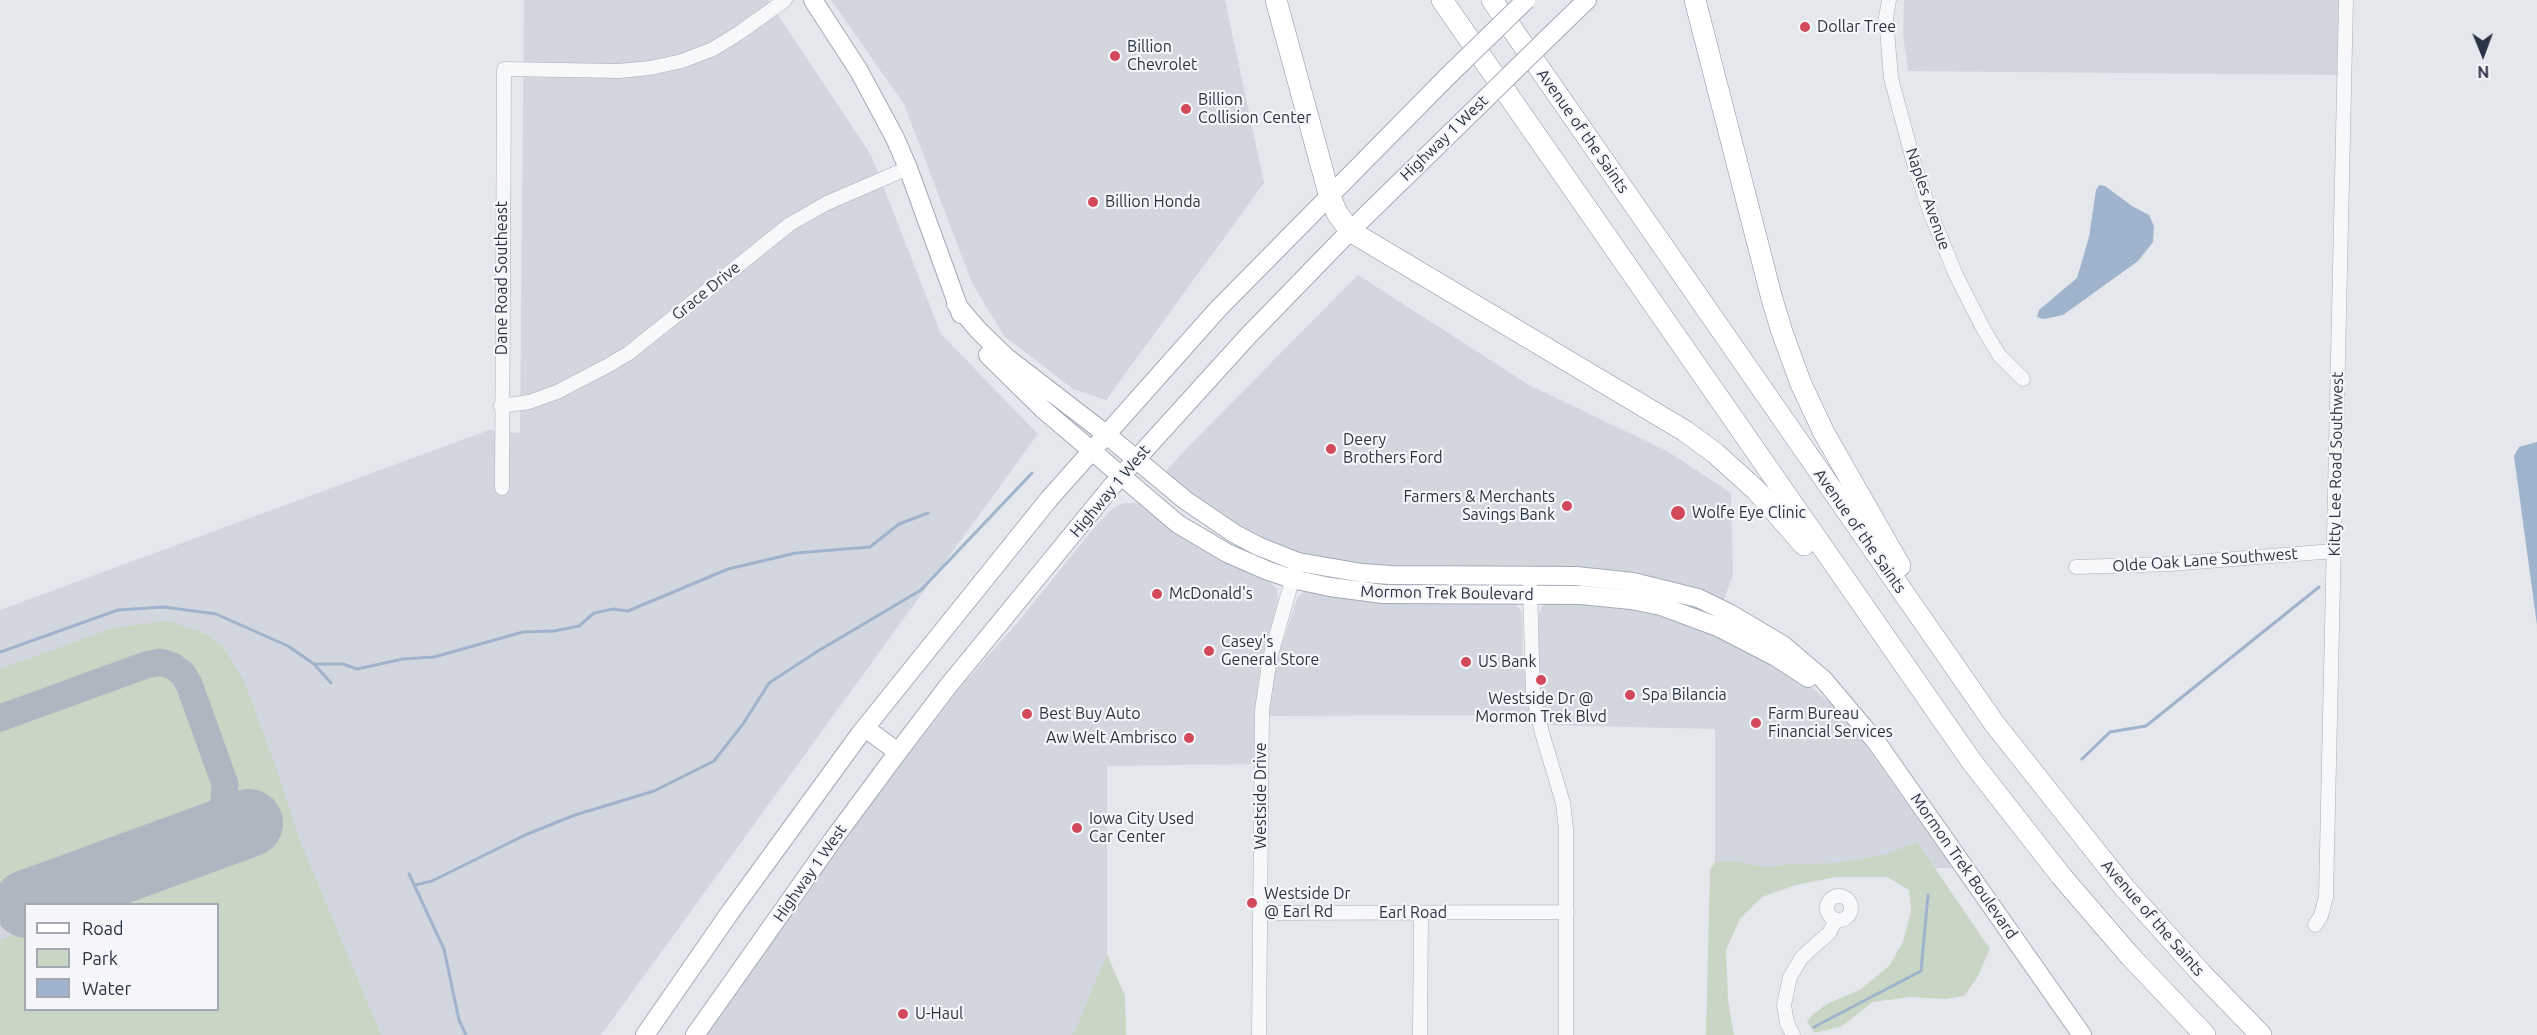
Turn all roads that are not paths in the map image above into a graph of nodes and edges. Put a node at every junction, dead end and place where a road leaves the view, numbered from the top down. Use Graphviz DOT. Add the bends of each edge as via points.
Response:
graph roads {
  1 [pos="784,0"];
  2 [pos="813,0"];
  3 [pos="1276,0"];
  4 [pos="1442,0"];
  5 [pos="1492,0"];
  6 [pos="1526,0"];
  7 [pos="1587,0"];
  8 [pos="1695,0"];
  9 [pos="1889,0"];
  10 [pos="2346,0"];
  11 [pos="908,168"];
  12 [pos="1329,194"];
  13 [pos="1350,231"];
  14 [pos="956,304"];
  15 [pos="2023,379"];
  16 [pos="501,406"];
  17 [pos="1107,435"];
  18 [pos="1092,453"];
  19 [pos="1135,459"];
  20 [pos="1120,476"];
  21 [pos="502,488"];
  22 [pos="2334,551"];
  23 [pos="2076,567"];
  24 [pos="1295,570"];
  25 [pos="1530,586"];
  26 [pos="1920,688"];
  27 [pos="1994,723"];
  28 [pos="865,728"];
  29 [pos="898,752"];
  30 [pos="1567,912"];
  31 [pos="1260,913"];
  32 [pos="1421,913"];
  33 [pos="1836,920"];
  34 [pos="2315,925"];
  35 [pos="645,1035"];
  36 [pos="695,1035"];
  37 [pos="1259,1035"];
  38 [pos="1420,1035"];
  39 [pos="1566,1035"];
  40 [pos="1793,1035"];
  41 [pos="2082,1035"];
  42 [pos="2205,1035"];
  43 [pos="2261,1035"];
  1 -- 16 [label="street, Dane Road Southeast" via="713,49 674,63 591,72 504,69"];
  2 -- 11 [label="main road, Mormon Trek Boulevard" via="859,71"];
  3 -- 12 [label="highway"];
  4 -- 26 [label="highway"];
  5 -- 27 [label="highway, Avenue of the Saints"];
  6 -- 12 [label="main road, bridge"];
  7 -- 13 [label="main road, Highway 1 West, bridge"];
  8 -- 27 [label="highway" via="1772,299 1801,384 1890,550"];
  9 -- 15 [label="street, Naples Avenue" via="1886,18 1891,78 1930,212 1984,330 1998,355"];
  10 -- 22 [label="street, Kitty Lee Road Southwest"];
  11 -- 14 [label="main road, Mormon Trek Boulevard"];
  11 -- 16 [label="street, Grace Drive" via="827,203 790,224 608,366 557,392"];
  12 -- 13 [label="highway" via="1336,213"];
  12 -- 17 [label="main road" via="1218,309"];
  13 -- 19 [label="main road, Highway 1 West"];
  13 -- 26 [label="highway" via="1662,417 1715,453 1791,527"];
  14 -- 17 [label="main road, Mormon Trek Boulevard" via="1006,357"];
  14 -- 18 [label="main road, Mormon Trek Boulevard" via="979,345"];
  16 -- 21 [label="street, Dane Road Southeast"];
  17 -- 18 [label="main road"];
  17 -- 19 [label="main road, Mormon Trek Boulevard"];
  18 -- 20 [label="main road, Mormon Trek Boulevard"];
  18 -- 28 [label="main road" via="1049,499"];
  19 -- 20 [label="main road, Highway 1 West"];
  19 -- 24 [label="main road, Mormon Trek Boulevard" via="1210,518"];
  20 -- 24 [label="main road, Mormon Trek Boulevard" via="1178,525 1227,553"];
  20 -- 29 [label="main road, Highway 1 West"];
  22 -- 23 [label="street, Olde Oak Lane Southwest"];
  22 -- 34 [label="street, Kitty Lee Road Southwest" via="2326,897"];
  24 -- 25 [label="main road, Mormon Trek Boulevard" via="1350,591 1383,594"];
  24 -- 31 [label="street, Westside Drive" via="1270,658 1262,710"];
  25 -- 30 [label="street" via="1533,694 1563,803"];
  25 -- 41 [label="main road, Mormon Trek Boulevard" via="1660,606 1685,614 1747,641 1841,700 1877,743"];
  26 -- 42 [label="highway" via="2062,877"];
  27 -- 43 [label="highway, Avenue of the Saints" via="2123,886"];
  28 -- 29 [label="main road"];
  28 -- 35 [label="main road"];
  29 -- 36 [label="main road, Highway 1 West"];
  30 -- 32 [label="street, Earl Road"];
  30 -- 39 [label="street"];
  31 -- 32 [label="street, Earl Road"];
  31 -- 37 [label="street, Westside Drive"];
  32 -- 38 [label="street"];
  33 -- 40 [label="street" via="1802,957 1790,977 1784,1005"];
}
